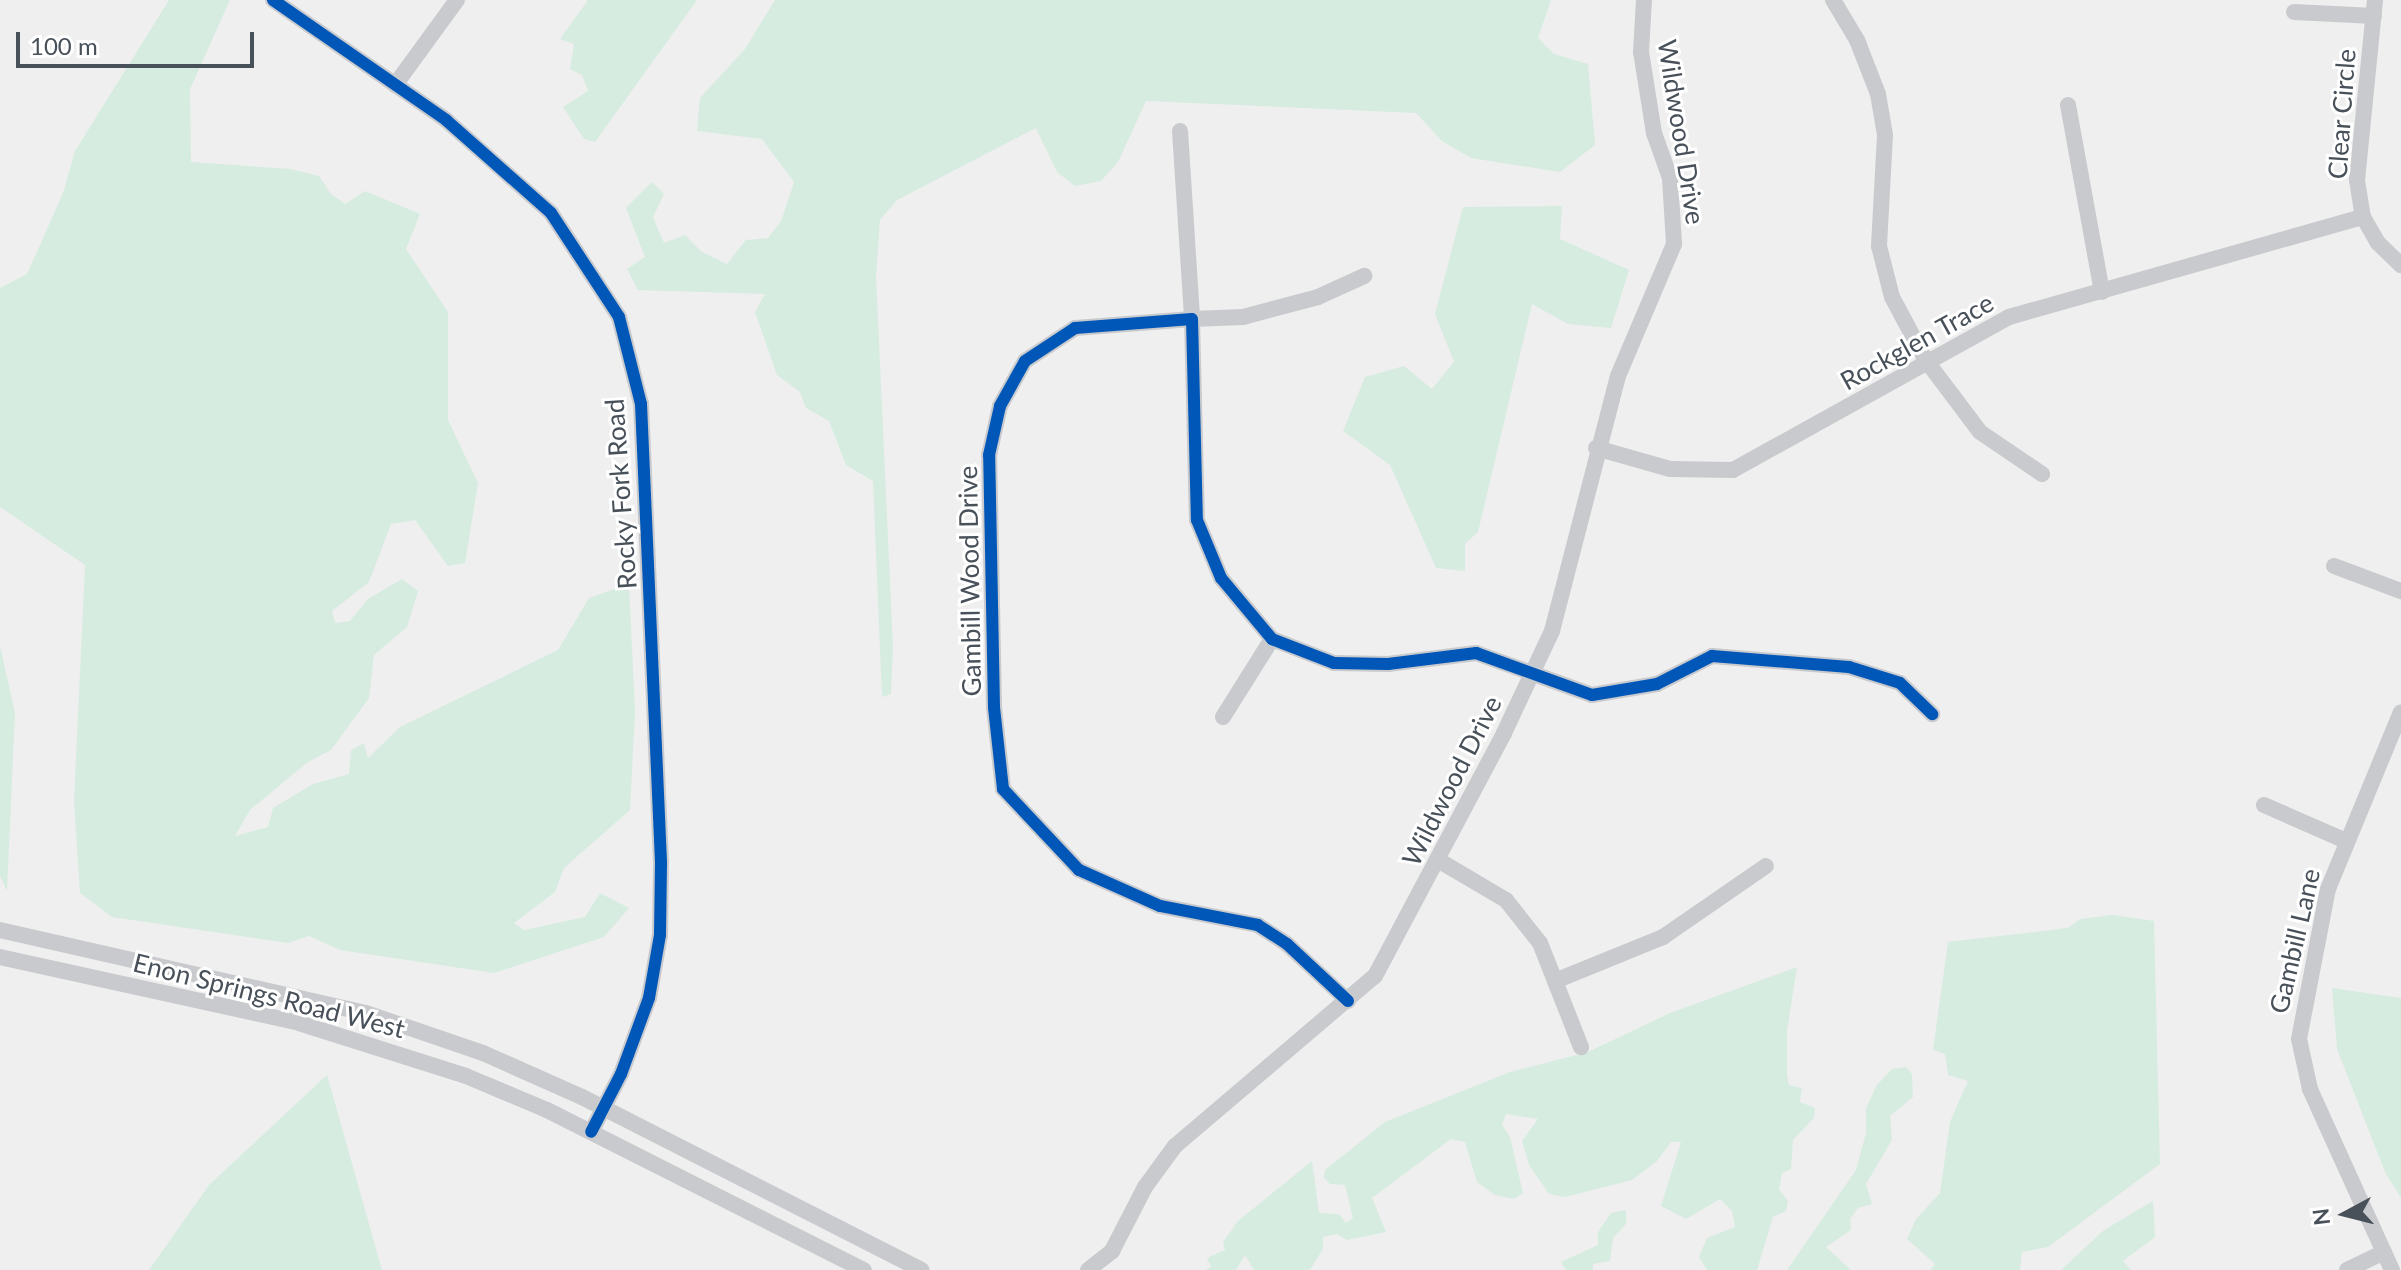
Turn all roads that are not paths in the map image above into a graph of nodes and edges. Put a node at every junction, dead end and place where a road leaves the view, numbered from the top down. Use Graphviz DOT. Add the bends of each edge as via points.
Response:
graph roads {
  1 [pos="273,0"];
  2 [pos="457,0"];
  3 [pos="1644,0"];
  4 [pos="1833,0"];
  5 [pos="2374,8"];
  6 [pos="2294,12"];
  7 [pos="395,85"];
  8 [pos="2068,105"];
  9 [pos="1180,131"];
  10 [pos="2363,217"];
  11 [pos="2401,265"];
  12 [pos="1364,276"];
  13 [pos="2102,292"];
  14 [pos="1192,319"];
  15 [pos="1925,359"];
  16 [pos="1596,448"];
  17 [pos="2042,474"];
  18 [pos="2334,566"];
  19 [pos="2401,591"];
  20 [pos="1272,639"];
  21 [pos="1533,672"];
  22 [pos="2401,712"];
  23 [pos="1932,714"];
  24 [pos="1223,717"];
  25 [pos="2264,805"];
  26 [pos="2346,841"];
  27 [pos="1438,860"];
  28 [pos="1766,866"];
  29 [pos="0,930"];
  30 [pos="0,957"];
  31 [pos="1555,981"];
  32 [pos="1348,1001"];
  33 [pos="1581,1047"];
  34 [pos="604,1108"];
  35 [pos="591,1132"];
  36 [pos="1112,1251"];
  37 [pos="2384,1252"];
  38 [pos="864,1270"];
  39 [pos="922,1270"];
  40 [pos="1088,1270"];
  41 [pos="1112,1270"];
  42 [pos="2347,1270"];
  43 [pos="2392,1270"];
  1 -- 7 [label="street, Rocky Fork Road"];
  2 -- 7 [label="street"];
  3 -- 16 [label="street, Wildwood Drive" via="1641,52 1654,133 1670,178 1674,244 1619,371"];
  4 -- 15 [label="street" via="1857,40 1878,94 1885,135 1879,246 1892,297"];
  5 -- 6 [label="street"];
  5 -- 10 [label="street, Clear Circle" via="2357,180"];
  7 -- 34 [label="street, Rocky Fork Road" via="446,120 551,213 619,317 641,404 660,935 649,998"];
  8 -- 13 [label="street"];
  9 -- 14 [label="street"];
  10 -- 11 [label="street, Clear Circle" via="2378,243"];
  10 -- 13 [label="street, Rockglen Trace"];
  12 -- 14 [label="street, Gambill Wood Drive" via="1318,297 1243,317"];
  13 -- 15 [label="street, Rockglen Trace" via="2009,317"];
  14 -- 20 [label="street" via="1197,520 1221,578"];
  14 -- 32 [label="street, Gambill Wood Drive" via="1075,328 1025,361 1000,406 989,455 994,707 1003,789 1062,856 1091,877 1160,906 1258,925 1287,944"];
  15 -- 16 [label="street, Rockglen Trace" via="1825,422 1733,470 1670,469"];
  15 -- 17 [label="street" via="1980,432"];
  16 -- 21 [label="street, Wildwood Drive" via="1561,601"];
  18 -- 19 [label="street"];
  20 -- 21 [label="street" via="1334,663 1388,664 1476,653"];
  20 -- 24 [label="street"];
  21 -- 23 [label="street" via="1567,689 1618,694 1657,684 1712,656 1736,654 1849,667 1900,683"];
  21 -- 27 [label="street, Wildwood Drive"];
  22 -- 26 [label="street, Gambill Lane"];
  25 -- 26 [label="street"];
  26 -- 37 [label="street, Gambill Lane" via="2325,902 2299,1039 2308,1085"];
  27 -- 31 [label="street" via="1506,900 1540,943"];
  27 -- 32 [label="street, Wildwood Drive" via="1381,967"];
  28 -- 31 [label="street" via="1663,937"];
  29 -- 34 [label="street, Enon Springs Road West" via="366,1013 483,1053"];
  30 -- 35 [label="street, Enon Springs Road West" via="366,1041 501,1090"];
  31 -- 33 [label="street"];
  32 -- 36 [label="street, Wildwood Drive" via="1175,1146 1145,1187"];
  34 -- 35 [label="street, Rocky Fork Road"];
  34 -- 39 [label="street, Enon Springs Road West"];
  35 -- 38 [label="street, Enon Springs Road West"];
  36 -- 40 [label="street, Wildwood Drive"];
  36 -- 41 [label="street, Wildwood Drive"];
  37 -- 42 [label="street"];
  37 -- 43 [label="street, Gambill Lane"];
}
